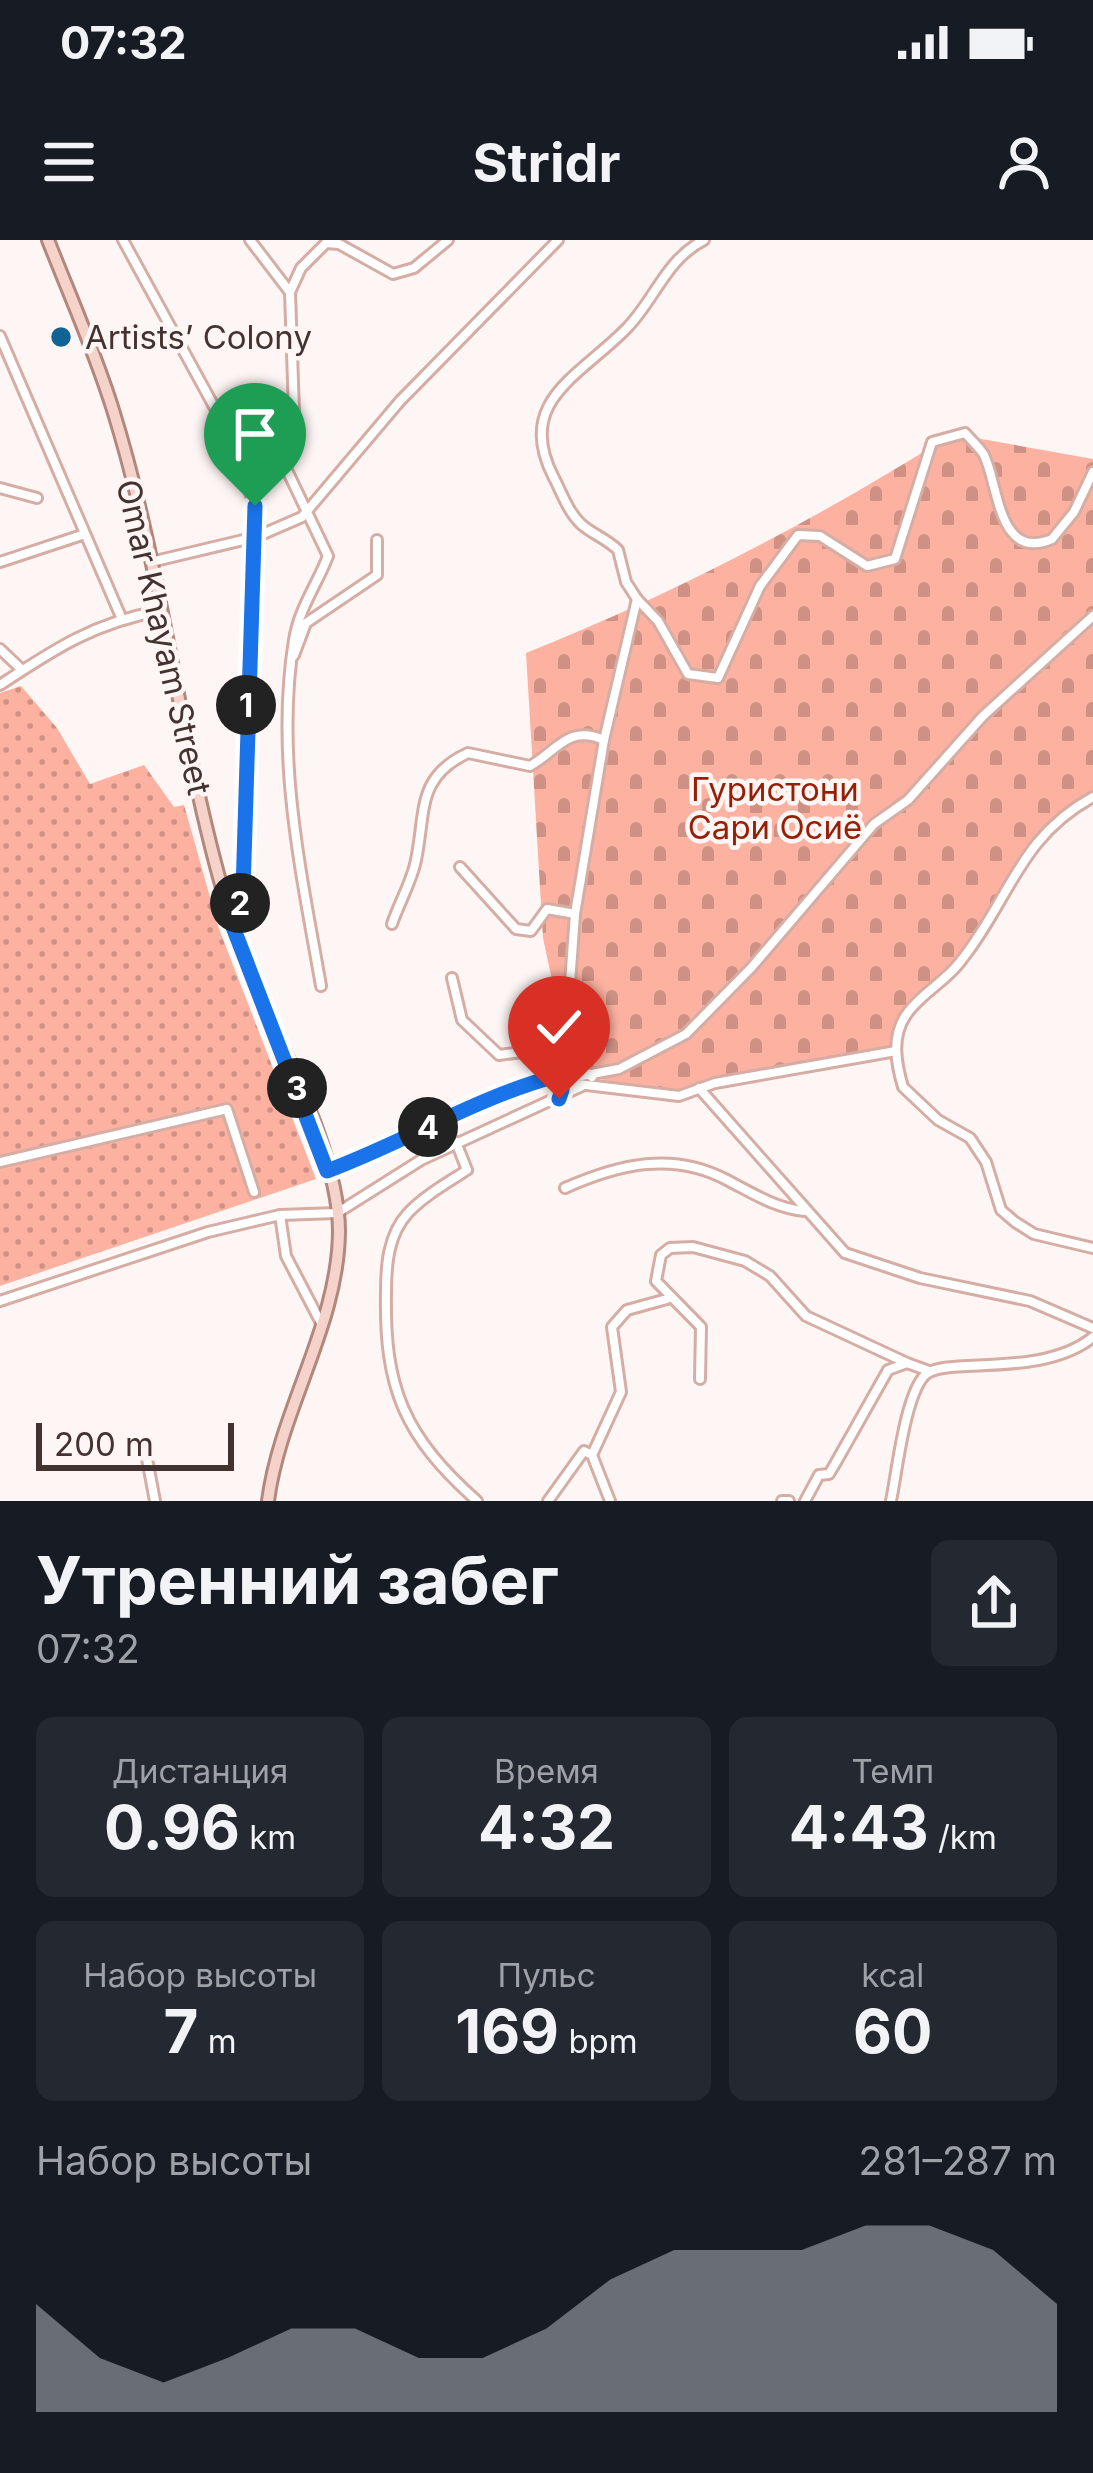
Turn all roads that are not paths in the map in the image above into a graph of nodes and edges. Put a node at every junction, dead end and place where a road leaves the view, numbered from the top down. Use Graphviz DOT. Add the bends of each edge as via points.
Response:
graph roads {
  1 [pos="48,240"];
  2 [pos="123,240"];
  3 [pos="250,240"];
  4 [pos="448,240"];
  5 [pos="558,240"];
  6 [pos="704,240"];
  7 [pos="290,292"];
  8 [pos="0,336"];
  9 [pos="1093,472"];
  10 [pos="0,488"];
  11 [pos="37,498"];
  12 [pos="312,516"];
  13 [pos="85,535"];
  14 [pos="256,537"];
  15 [pos="377,540"];
  16 [pos="0,562"];
  17 [pos="149,562"];
  18 [pos="637,599"];
  19 [pos="160,611"];
  20 [pos="1093,616"];
  21 [pos="121,617"];
  22 [pos="0,650"];
  23 [pos="292,656"];
  24 [pos="20,668"];
  25 [pos="0,685"];
  26 [pos="604,740"];
  27 [pos="1093,797"];
  28 [pos="460,867"];
  29 [pos="575,914"];
  30 [pos="392,924"];
  31 [pos="233,927"];
  32 [pos="452,978"];
  33 [pos="321,986"];
  34 [pos="896,1051"];
  35 [pos="592,1077"];
  36 [pos="558,1079"];
  37 [pos="582,1085"];
  38 [pos="699,1088"];
  39 [pos="559,1099"];
  40 [pos="456,1142"];
  41 [pos="0,1162"];
  42 [pos="327,1171"];
  43 [pos="565,1188"];
  44 [pos="254,1192"];
  45 [pos="807,1211"];
  46 [pos="337,1213"];
  47 [pos="280,1215"];
  48 [pos="1093,1247"];
  49 [pos="668,1299"];
  50 [pos="0,1301"];
  51 [pos="321,1323"];
  52 [pos="1093,1328"];
  53 [pos="1093,1337"];
  54 [pos="907,1364"];
  55 [pos="930,1372"];
  56 [pos="700,1379"];
  57 [pos="592,1455"];
  58 [pos="147,1459"];
  59 [pos="155,1501"];
  60 [pos="268,1501"];
  61 [pos="477,1501"];
  62 [pos="548,1501"];
  63 [pos="610,1501"];
  64 [pos="805,1501"];
  65 [pos="891,1501"];
  1 -- 17 [label="main road, Omar Khayam Street" via="114,412"];
  2 -- 14 [label="street" via="230,434 249,481"];
  3 -- 7 [label="street"];
  4 -- 7 [label="street" via="393,274 326,243"];
  5 -- 12 [label="street" via="400,401"];
  6 -- 18 [label="street" via="665,271 622,333 576,371 538,430 570,508 618,550"];
  7 -- 12 [label="street" via="294,412 274,445"];
  8 -- 13 [label="street"];
  9 -- 18 [label="street" via="1052,539 1027,543 1000,516 982,452 964,433 932,442 895,559 860,564 820,536 798,535 760,586 718,678 688,674"];
  10 -- 11 [label="street"];
  12 -- 14 [label="street"];
  12 -- 23 [label="street" via="328,556 304,604"];
  13 -- 16 [label="street"];
  13 -- 21 [label="street"];
  14 -- 17 [label="street"];
  14 -- 31 [label="street" via="243,891"];
  15 -- 23 [label="street" via="377,575 306,622"];
  17 -- 19 [label="main road, Omar Khayam Street"];
  18 -- 26 [label="street"];
  19 -- 21 [label="street"];
  19 -- 31 [label="main road, Omar Khayam Street"];
  20 -- 35 [label="street" via="982,716 908,800 874,824 686,1034 642,1061"];
  21 -- 24 [label="street"];
  22 -- 24 [label="street"];
  23 -- 33 [label="street" via="288,793"];
  24 -- 25 [label="street"];
  26 -- 29 [label="street"];
  26 -- 30 [label="street" via="564,738 530,766 468,753 436,773 422,798 417,859"];
  27 -- 34 [label="street" via="1057,817 1026,853 957,967 905,1015"];
  28 -- 29 [label="street" via="524,932 547,909"];
  29 -- 35 [label="street" via="565,1053"];
  31 -- 42 [label="main road, Omar Khayam Street"];
  32 -- 36 [label="street" via="465,1025 502,1057 546,1052"];
  34 -- 38 [label="street"];
  34 -- 48 [label="street" via="903,1087 980,1150 1001,1210 1034,1234"];
  35 -- 36 [label="street"];
  36 -- 37 [label="street"];
  36 -- 39 [label="street"];
  36 -- 42 [label="street" via="510,1089"];
  37 -- 38 [label="street" via="669,1097"];
  37 -- 39 [label="street"];
  38 -- 45 [label="street"];
  39 -- 40 [label="street"];
  40 -- 46 [label="street"];
  40 -- 61 [label="street" via="467,1170 405,1215 387,1261 388,1371 418,1441"];
  41 -- 44 [label="street" via="227,1109"];
  42 -- 46 [label="main road, Omar Khayam Street"];
  43 -- 45 [label="street" via="632,1165 694,1166"];
  45 -- 52 [label="street" via="845,1253 1030,1301"];
  46 -- 47 [label="street"];
  46 -- 51 [label="main road, Omar Khayam Street"];
  47 -- 50 [label="street" via="176,1240"];
  47 -- 51 [label="street" via="286,1256"];
  49 -- 54 [label="street" via="656,1281 661,1256 678,1246 709,1250 770,1276 806,1316"];
  49 -- 56 [label="street" via="701,1328"];
  49 -- 57 [label="street" via="628,1310 612,1327 621,1392"];
  51 -- 60 [label="main road, Omar Khayam Street"];
  53 -- 55 [label="street" via="1035,1364"];
  54 -- 55 [label="street"];
  54 -- 64 [label="street" via="888,1370"];
  55 -- 65 [label="street" via="914,1396"];
  57 -- 62 [label="street" via="584,1451"];
  57 -- 63 [label="street"];
  58 -- 59 [label="street"];
}
